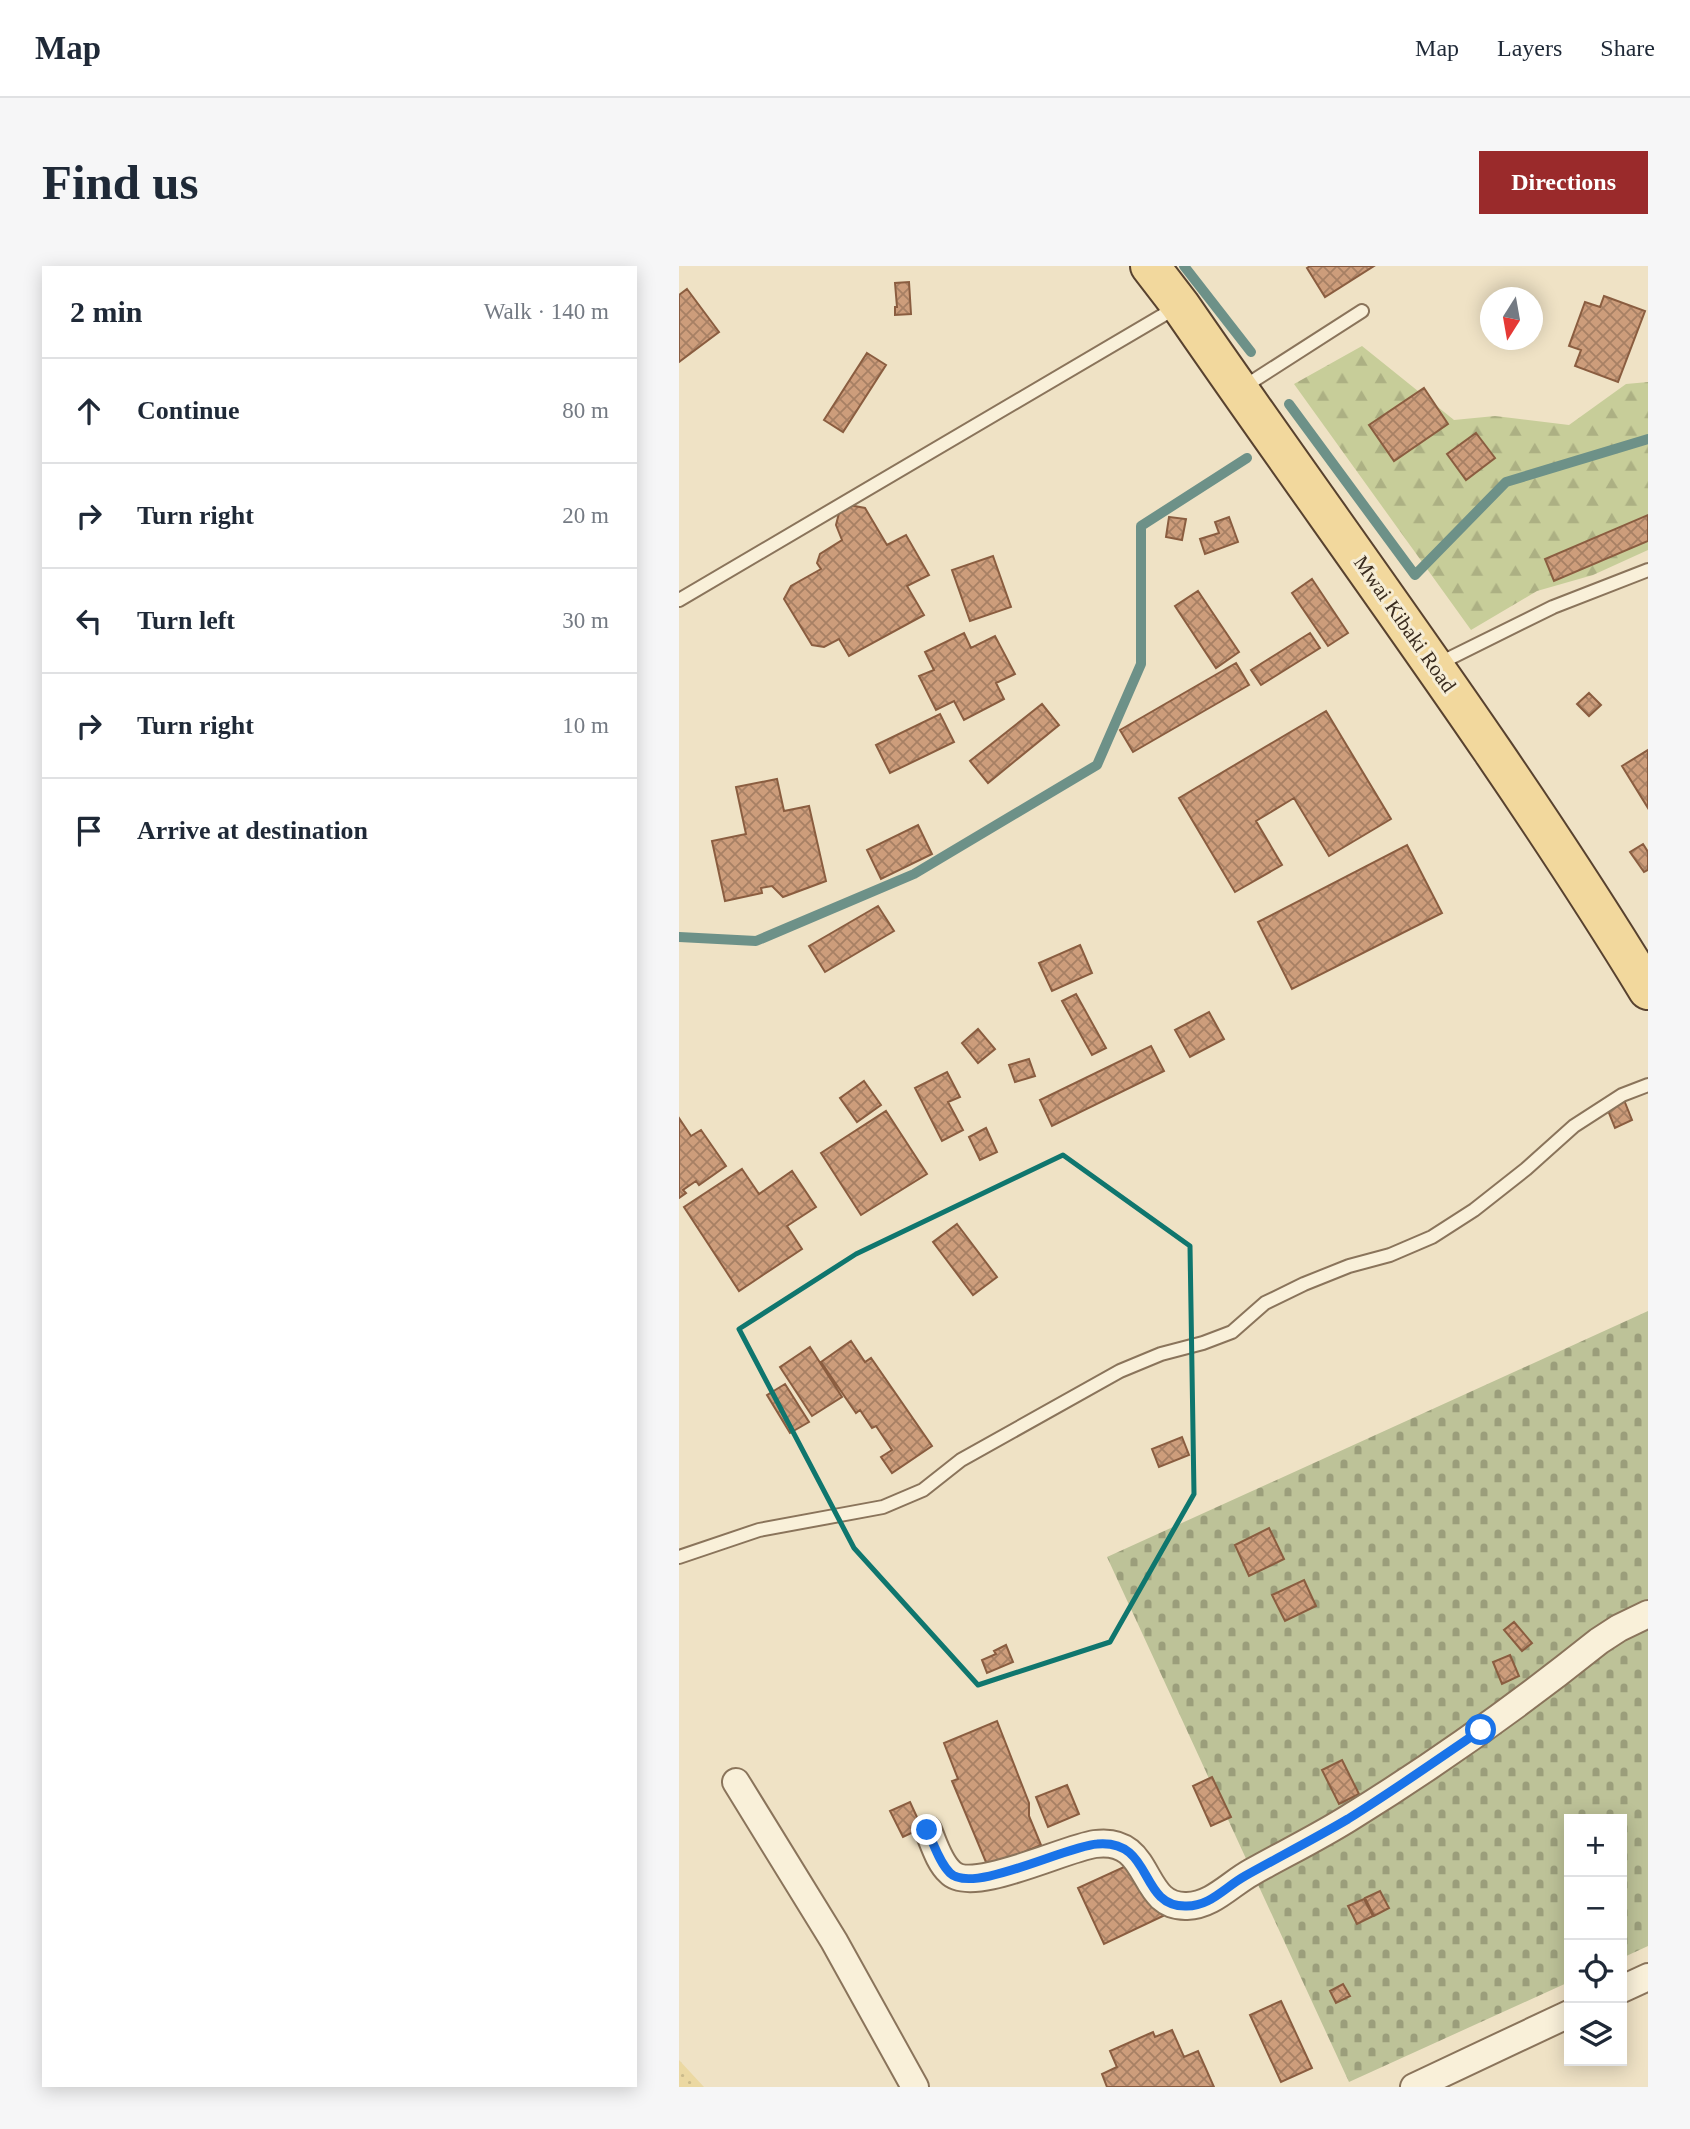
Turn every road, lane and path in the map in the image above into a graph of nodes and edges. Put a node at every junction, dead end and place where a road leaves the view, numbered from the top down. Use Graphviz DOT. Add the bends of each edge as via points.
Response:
graph roads {
  1 [pos="1150,266"];
  2 [pos="1180,305"];
  3 [pos="1362,312"];
  4 [pos="1239,390"];
  5 [pos="1648,570"];
  6 [pos="679,600"];
  7 [pos="1436,666"];
  8 [pos="1648,990"];
  9 [pos="1648,1084"];
  10 [pos="679,1557"];
  11 [pos="1648,1614"];
  12 [pos="736,1782"];
  13 [pos="927,1830"];
  14 [pos="1648,1977"];
  15 [pos="1627,1987"];
  16 [pos="1564,2016"];
  17 [pos="915,2087"];
  18 [pos="1415,2087"];
  1 -- 2 [label="main road, Mwai Kibaki Road"];
  2 -- 4 [label="main road, Mwai Kibaki Road"];
  2 -- 6 [label="lane"];
  3 -- 4 [label="lane"];
  4 -- 7 [label="main road, Mwai Kibaki Road"];
  5 -- 7 [label="lane" via="1553,607"];
  7 -- 8 [label="main road, Mwai Kibaki Road" via="1585,887"];
  9 -- 10 [label="lane" via="1574,1126 1474,1210 1432,1237 1304,1284 1265,1303 1232,1332 1120,1371 961,1460 923,1490 883,1507 759,1530"];
  11 -- 13 [label="street" via="1599,1641 1416,1775 1197,1905 1169,1904 1156,1893 1132,1852 1119,1844 1095,1844 961,1880 950,1874"];
  12 -- 17 [label="street" via="834,1941"];
  14 -- 15 [label="street"];
  16 -- 18 [label="street"];
}
